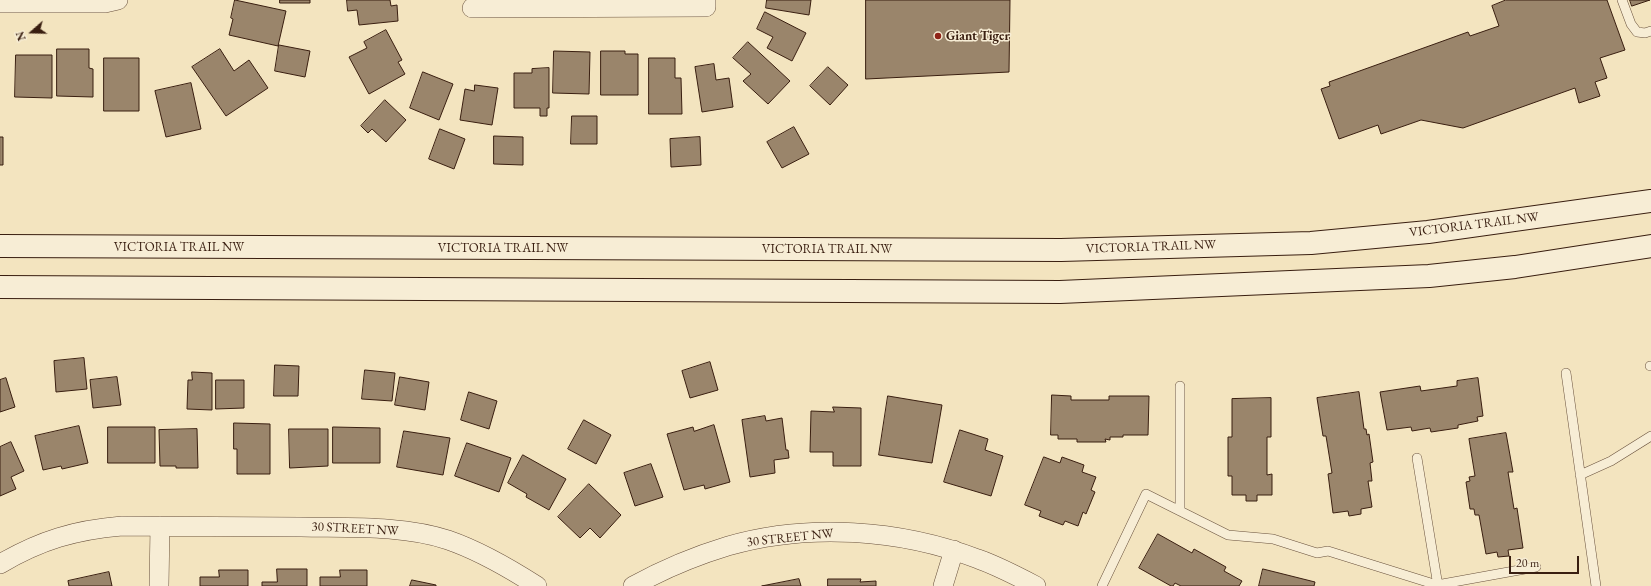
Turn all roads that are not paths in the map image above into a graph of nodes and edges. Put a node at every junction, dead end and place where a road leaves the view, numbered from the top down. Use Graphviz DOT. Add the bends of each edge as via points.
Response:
graph roads {
  1 [pos="118,0"];
  2 [pos="706,0"];
  3 [pos="1622,0"];
  4 [pos="0,2"];
  5 [pos="472,8"];
  6 [pos="1651,31"];
  7 [pos="1651,201"];
  8 [pos="0,246"];
  9 [pos="1651,246"];
  10 [pos="0,287"];
  11 [pos="1566,372"];
  12 [pos="1180,386"];
  13 [pos="1651,436"];
  14 [pos="1417,458"];
  15 [pos="1580,475"];
  16 [pos="1180,511"];
  17 [pos="160,526"];
  18 [pos="954,550"];
  19 [pos="0,564"];
  20 [pos="1536,567"];
  21 [pos="1438,585"];
  22 [pos="159,586"];
  23 [pos="537,586"];
  24 [pos="633,586"];
  25 [pos="944,586"];
  26 [pos="1036,586"];
  27 [pos="1102,586"];
  28 [pos="1596,586"];
  1 -- 4 [label="street" via="106,3"];
  2 -- 5 [label="street" via="706,7"];
  3 -- 6 [label="lane" via="1631,24 1637,32"];
  7 -- 8 [label="main road, VICTORIA TRAIL NW" via="1428,232 1311,243 1061,250"];
  9 -- 10 [label="main road" via="1515,267 1429,276 1060,292"];
  11 -- 15 [label="lane"];
  12 -- 16 [label="lane"];
  13 -- 15 [label="lane" via="1611,461"];
  14 -- 21 [label="lane"];
  15 -- 28 [label="lane"];
  16 -- 21 [label="lane" via="1228,535 1273,539 1317,552 1328,551"];
  16 -- 27 [label="lane" via="1146,494"];
  17 -- 19 [label="street, 30 STREET NW" via="122,526 74,532 46,541"];
  17 -- 22 [label="street"];
  17 -- 23 [label="street, 30 STREET NW" via="357,528 422,534 448,540 479,553"];
  18 -- 24 [label="street, 30 STREET NW" via="919,541 842,532 766,538 728,546 694,558"];
  18 -- 25 [label="street"];
  18 -- 26 [label="street, 30 STREET NW" via="1004,569"];
  20 -- 21 [label="lane"];
}
